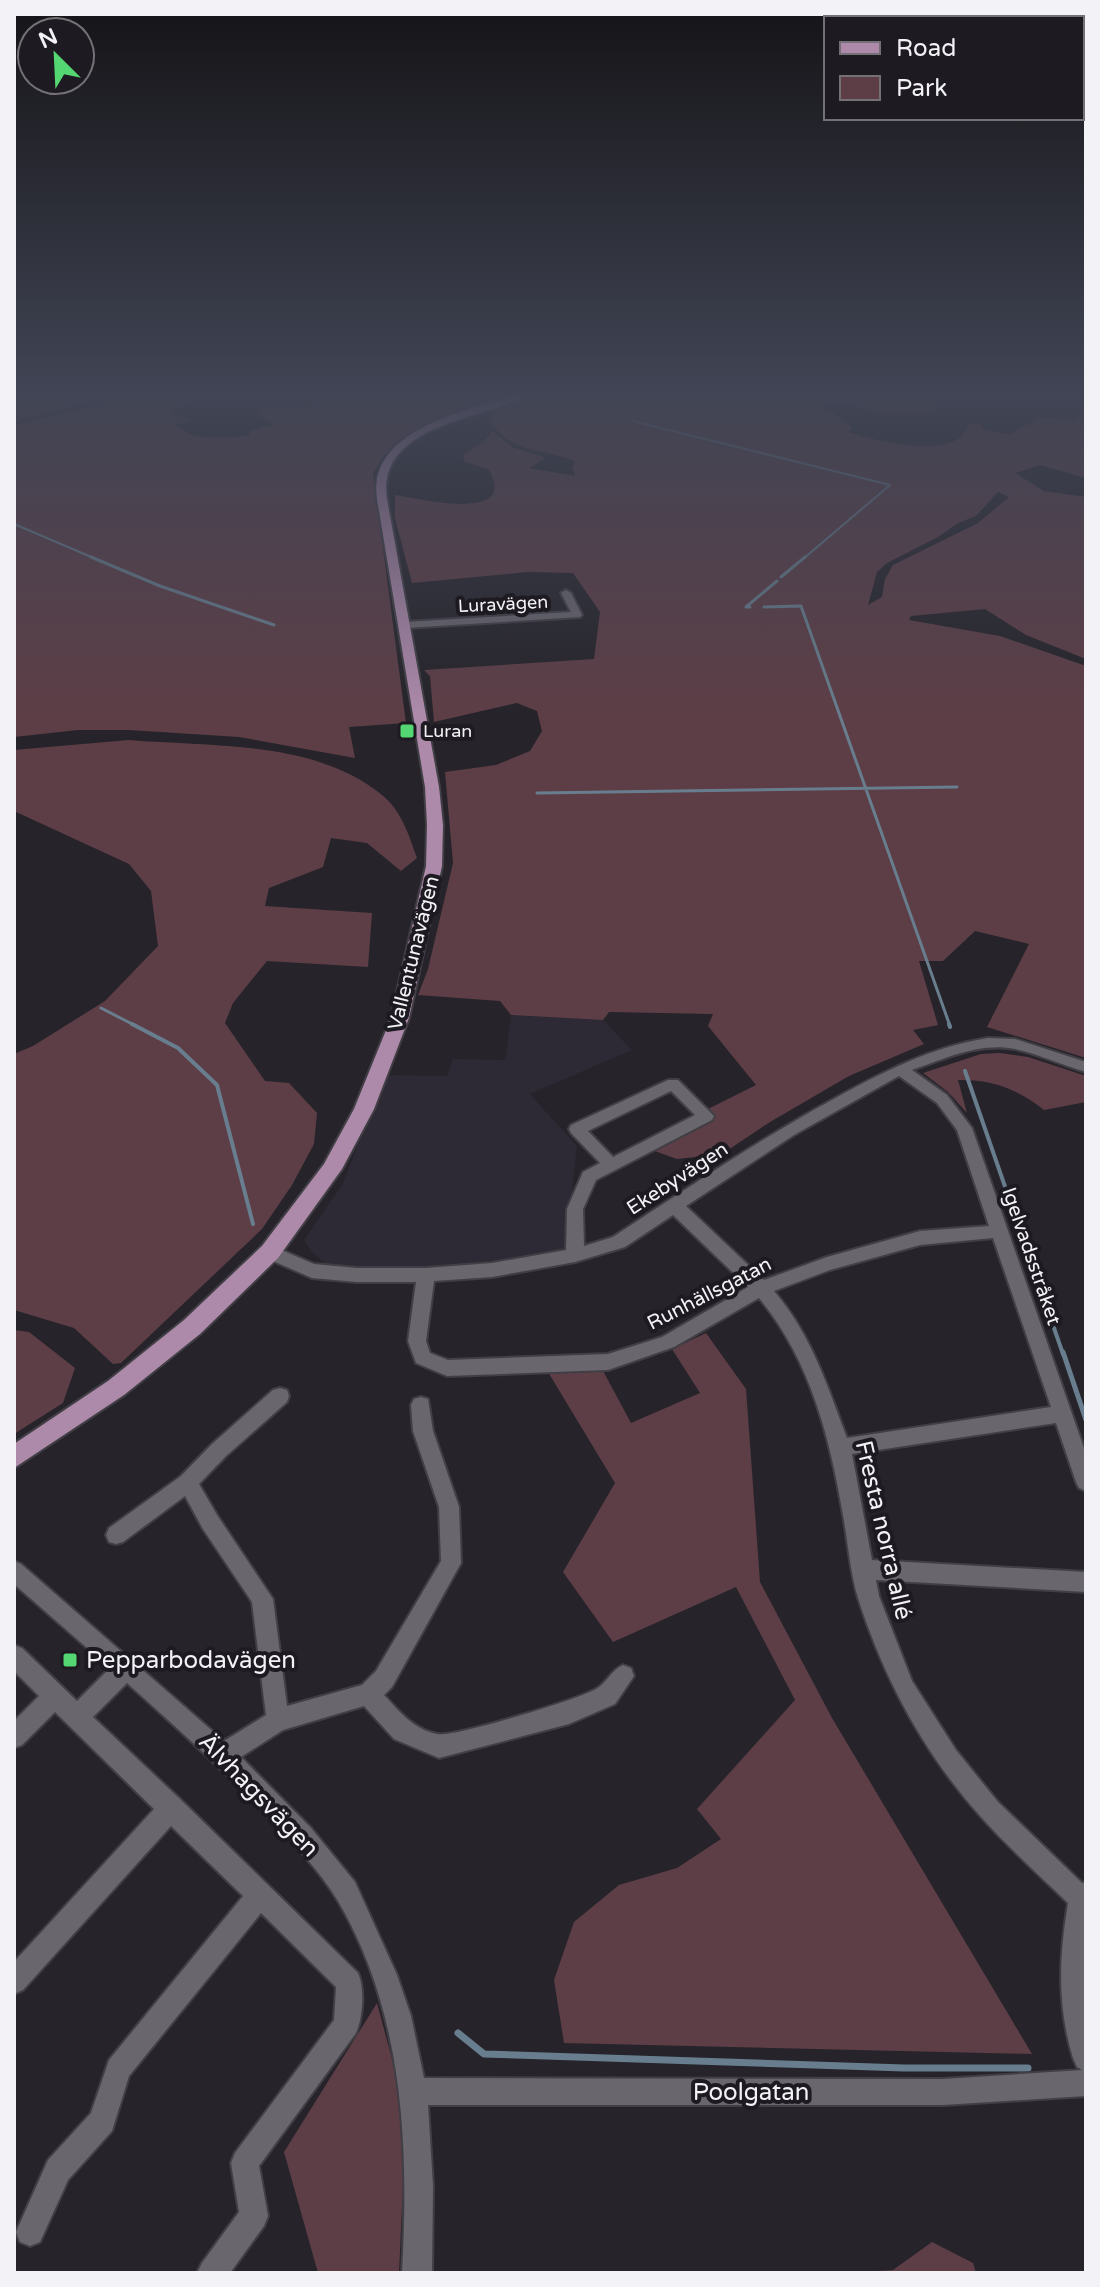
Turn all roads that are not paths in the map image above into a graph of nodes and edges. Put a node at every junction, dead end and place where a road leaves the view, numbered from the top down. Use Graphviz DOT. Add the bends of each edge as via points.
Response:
graph roads {
  1 [pos="382,500"];
  2 [pos="566,593"];
  3 [pos="406,625"];
  4 [pos="1086,1067"];
  5 [pos="900,1069"];
  6 [pos="610,1164"];
  7 [pos="675,1206"];
  8 [pos="1001,1231"];
  9 [pos="270,1252"];
  10 [pos="575,1255"];
  11 [pos="426,1275"];
  12 [pos="761,1288"];
  13 [pos="280,1396"];
  14 [pos="421,1405"];
  15 [pos="1061,1414"];
  16 [pos="841,1447"];
  17 [pos="14,1457"];
  18 [pos="188,1482"];
  19 [pos="1086,1482"];
  20 [pos="116,1535"];
  21 [pos="864,1569"];
  22 [pos="14,1571"];
  23 [pos="1086,1582"];
  24 [pos="14,1656"];
  25 [pos="126,1668"];
  26 [pos="623,1676"];
  27 [pos="368,1694"];
  28 [pos="55,1696"];
  29 [pos="77,1717"];
  30 [pos="278,1720"];
  31 [pos="14,1737"];
  32 [pos="223,1755"];
  33 [pos="172,1807"];
  34 [pos="260,1895"];
  35 [pos="1083,1897"];
  36 [pos="14,1981"];
  37 [pos="1086,2058"];
  38 [pos="1086,2083"];
  39 [pos="415,2091"];
  40 [pos="30,2232"];
  41 [pos="212,2273"];
  42 [pos="417,2273"];
  1 -- 3 [label="main road, Vallentunavägen"];
  2 -- 3 [label="street, Luravägen" via="577,615"];
  3 -- 9 [label="main road, Vallentunavägen" via="432,787 434,866 400,1018 364,1109 332,1169"];
  4 -- 5 [label="street, Ekebyvägen" via="1015,1044 988,1043"];
  5 -- 7 [label="street, Ekebyvägen" via="788,1131"];
  5 -- 8 [label="street, Igelvadsstråket" via="942,1099 964,1128"];
  6 -- 6 [label="street" via="623,1157 706,1116 673,1084 577,1129"];
  6 -- 10 [label="street" via="589,1176 575,1209"];
  7 -- 10 [label="street, Ekebyvägen" via="619,1242"];
  7 -- 12 [label="street, Fresta norra allé"];
  8 -- 12 [label="street, Runhällsgatan" via="920,1238"];
  8 -- 15 [label="street, Igelvadsstråket"];
  9 -- 11 [label="street, Ekebyvägen" via="312,1271"];
  9 -- 17 [label="main road, Vallentunavägen" via="192,1327"];
  10 -- 11 [label="street, Ekebyvägen"];
  11 -- 12 [label="street, Runhällsgatan" via="417,1341 423,1358 447,1368 608,1362 668,1342"];
  12 -- 16 [label="street, Fresta norra allé" via="806,1353"];
  13 -- 18 [label="street"];
  14 -- 27 [label="street" via="423,1431 449,1507 451,1563 384,1679"];
  15 -- 16 [label="street"];
  15 -- 19 [label="street, Igelvadsstråket"];
  16 -- 21 [label="street, Fresta norra allé"];
  18 -- 20 [label="street"];
  18 -- 30 [label="street" via="262,1599"];
  21 -- 23 [label="street"];
  21 -- 35 [label="street, Fresta norra allé" via="873,1610 904,1688 948,1758 990,1810"];
  22 -- 25 [label="street, Älvhagsvägen"];
  24 -- 28 [label="street"];
  25 -- 29 [label="street"];
  25 -- 32 [label="street, Älvhagsvägen"];
  26 -- 27 [label="street" via="607,1696 561,1716 439,1747 402,1731"];
  27 -- 30 [label="street"];
  28 -- 29 [label="street"];
  28 -- 31 [label="street"];
  29 -- 33 [label="street"];
  30 -- 32 [label="street"];
  32 -- 39 [label="street, Älvhagsvägen" via="307,1840 347,1892 385,1971"];
  33 -- 34 [label="street"];
  33 -- 36 [label="street"];
  34 -- 40 [label="street" via="118,2069 102,2121 58,2170"];
  34 -- 41 [label="street" via="349,1982 347,2024 245,2163 254,2216"];
  35 -- 37 [label="street" via="1071,1966 1075,2027"];
  38 -- 39 [label="street, Poolgatan" via="943,2092"];
  39 -- 42 [label="street, Älvhagsvägen" via="422,2199"];
}
